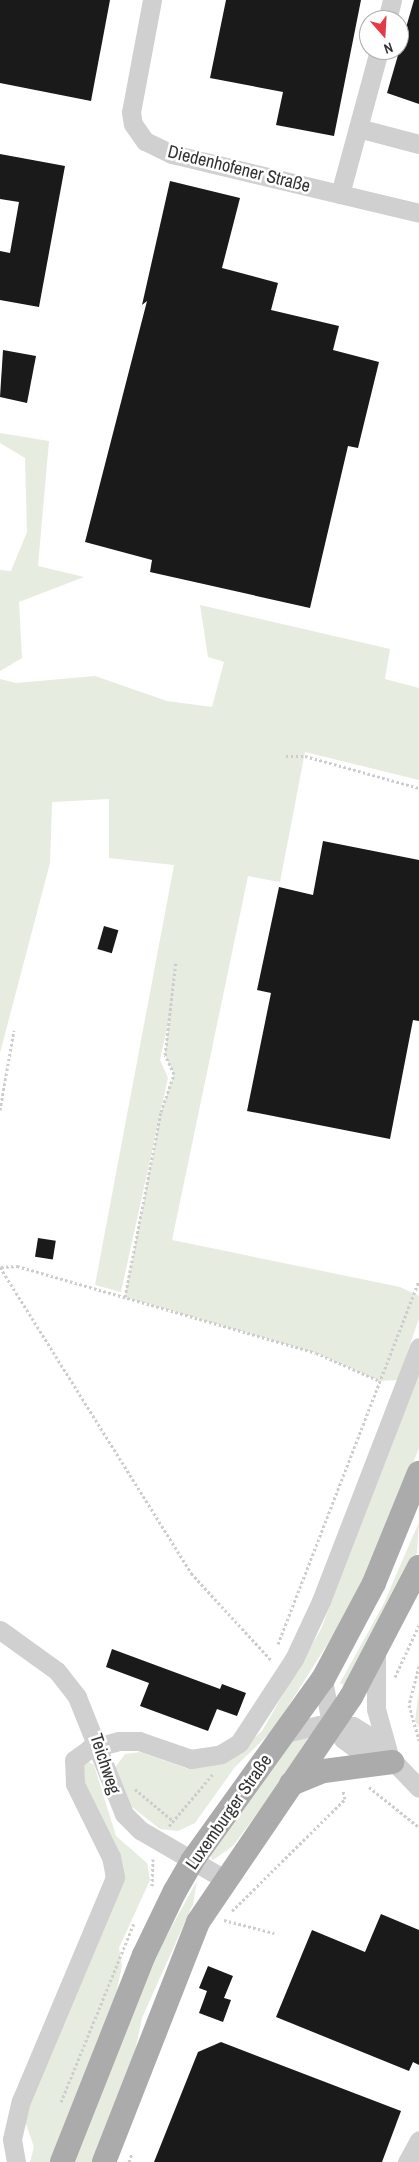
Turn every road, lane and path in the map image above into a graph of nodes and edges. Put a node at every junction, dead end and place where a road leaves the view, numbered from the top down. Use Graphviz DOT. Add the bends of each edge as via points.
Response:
graph roads {
  1 [pos="152,0"];
  2 [pos="376,60"];
  3 [pos="358,128"];
  4 [pos="419,144"];
  5 [pos="340,194"];
  6 [pos="419,213"];
  7 [pos="286,756"];
  8 [pos="419,788"];
  9 [pos="176,961"];
  10 [pos="14,1030"];
  11 [pos="0,1110"];
  12 [pos="0,1267"];
  13 [pos="419,1281"];
  14 [pos="125,1297"];
  15 [pos="419,1347"];
  16 [pos="380,1381"];
  17 [pos="419,1473"];
  18 [pos="419,1567"];
  19 [pos="419,1625"];
  20 [pos="0,1630"];
  21 [pos="263,1650"];
  22 [pos="376,1655"];
  23 [pos="271,1659"];
  24 [pos="419,1666"];
  25 [pos="323,1679"];
  26 [pos="392,1685"];
  27 [pos="333,1724"];
  28 [pos="285,1733"];
  29 [pos="419,1741"];
  30 [pos="99,1746"];
  31 [pos="392,1762"];
  32 [pos="131,1781"];
  33 [pos="291,1784"];
  34 [pos="350,1784"];
  35 [pos="359,1784"];
  36 [pos="419,1788"];
  37 [pos="172,1820"];
  38 [pos="419,1827"];
  39 [pos="192,1861"];
  40 [pos="226,1880"];
  41 [pos="274,1933"];
  42 [pos="114,1965"];
  43 [pos="58,2111"];
  44 [pos="419,2140"];
  45 [pos="16,2162"];
  46 [pos="62,2162"];
  47 [pos="104,2162"];
  48 [pos="407,2162"];
  1 -- 5 [label="street, Diedenhofener Straße" via="132,112 138,135 172,154"];
  2 -- 3 [label="street"];
  3 -- 4 [label="street"];
  3 -- 5 [label="street"];
  5 -- 6 [label="street, Diedenhofener Straße"];
  7 -- 8 [label="path" via="305,756"];
  9 -- 14 [label="path" via="165,1055 174,1074 161,1112"];
  10 -- 11 [label="path"];
  12 -- 14 [label="path" via="17,1266"];
  12 -- 21 [label="path" via="191,1573"];
  13 -- 16 [label="path"];
  14 -- 16 [label="path" via="316,1353"];
  15 -- 30 [label="street, Luxemburger Straße" via="321,1601 294,1659 239,1743 221,1754 192,1759 139,1741"];
  16 -- 23 [label="path"];
  17 -- 25 [label="main road, Luxemburger Straße" via="374,1583"];
  18 -- 22 [label="main road, Luxemburger Straße"];
  19 -- 26 [label="path"];
  20 -- 30 [label="street, Teichweg" via="57,1671 85,1708"];
  22 -- 27 [label="main road, Luxemburger Straße"];
  22 -- 31 [label="street" via="376,1709"];
  24 -- 29 [label="path" via="409,1705"];
  25 -- 27 [label="street"];
  25 -- 28 [label="main road, Luxemburger Straße"];
  27 -- 28 [label="street"];
  27 -- 31 [label="street" via="342,1739 359,1751"];
  27 -- 33 [label="main road, Luxemburger Straße"];
  28 -- 39 [label="main road, Luxemburger Straße"];
  30 -- 39 [label="street, Teichweg" via="124,1814 140,1830"];
  30 -- 45 [label="street, Luxemburger Straße" via="78,1755 72,1766 75,1784 110,1856 115,1877 22,2101 12,2139"];
  31 -- 33 [label="main road" via="324,1770"];
  31 -- 36 [label="street"];
  32 -- 37 [label="path" via="147,1803"];
  33 -- 40 [label="main road, Luxemburger Straße"];
  34 -- 41 [label="path" via="342,1786 345,1799 224,1920"];
  35 -- 38 [label="path" via="381,1792"];
  39 -- 40 [label="street, Teichweg"];
  39 -- 46 [label="main road, Luxemburger Straße" via="144,1954"];
  40 -- 47 [label="main road, Luxemburger Straße" via="198,1922"];
  42 -- 43 [label="path"];
  44 -- 48 [label="street"];
}
